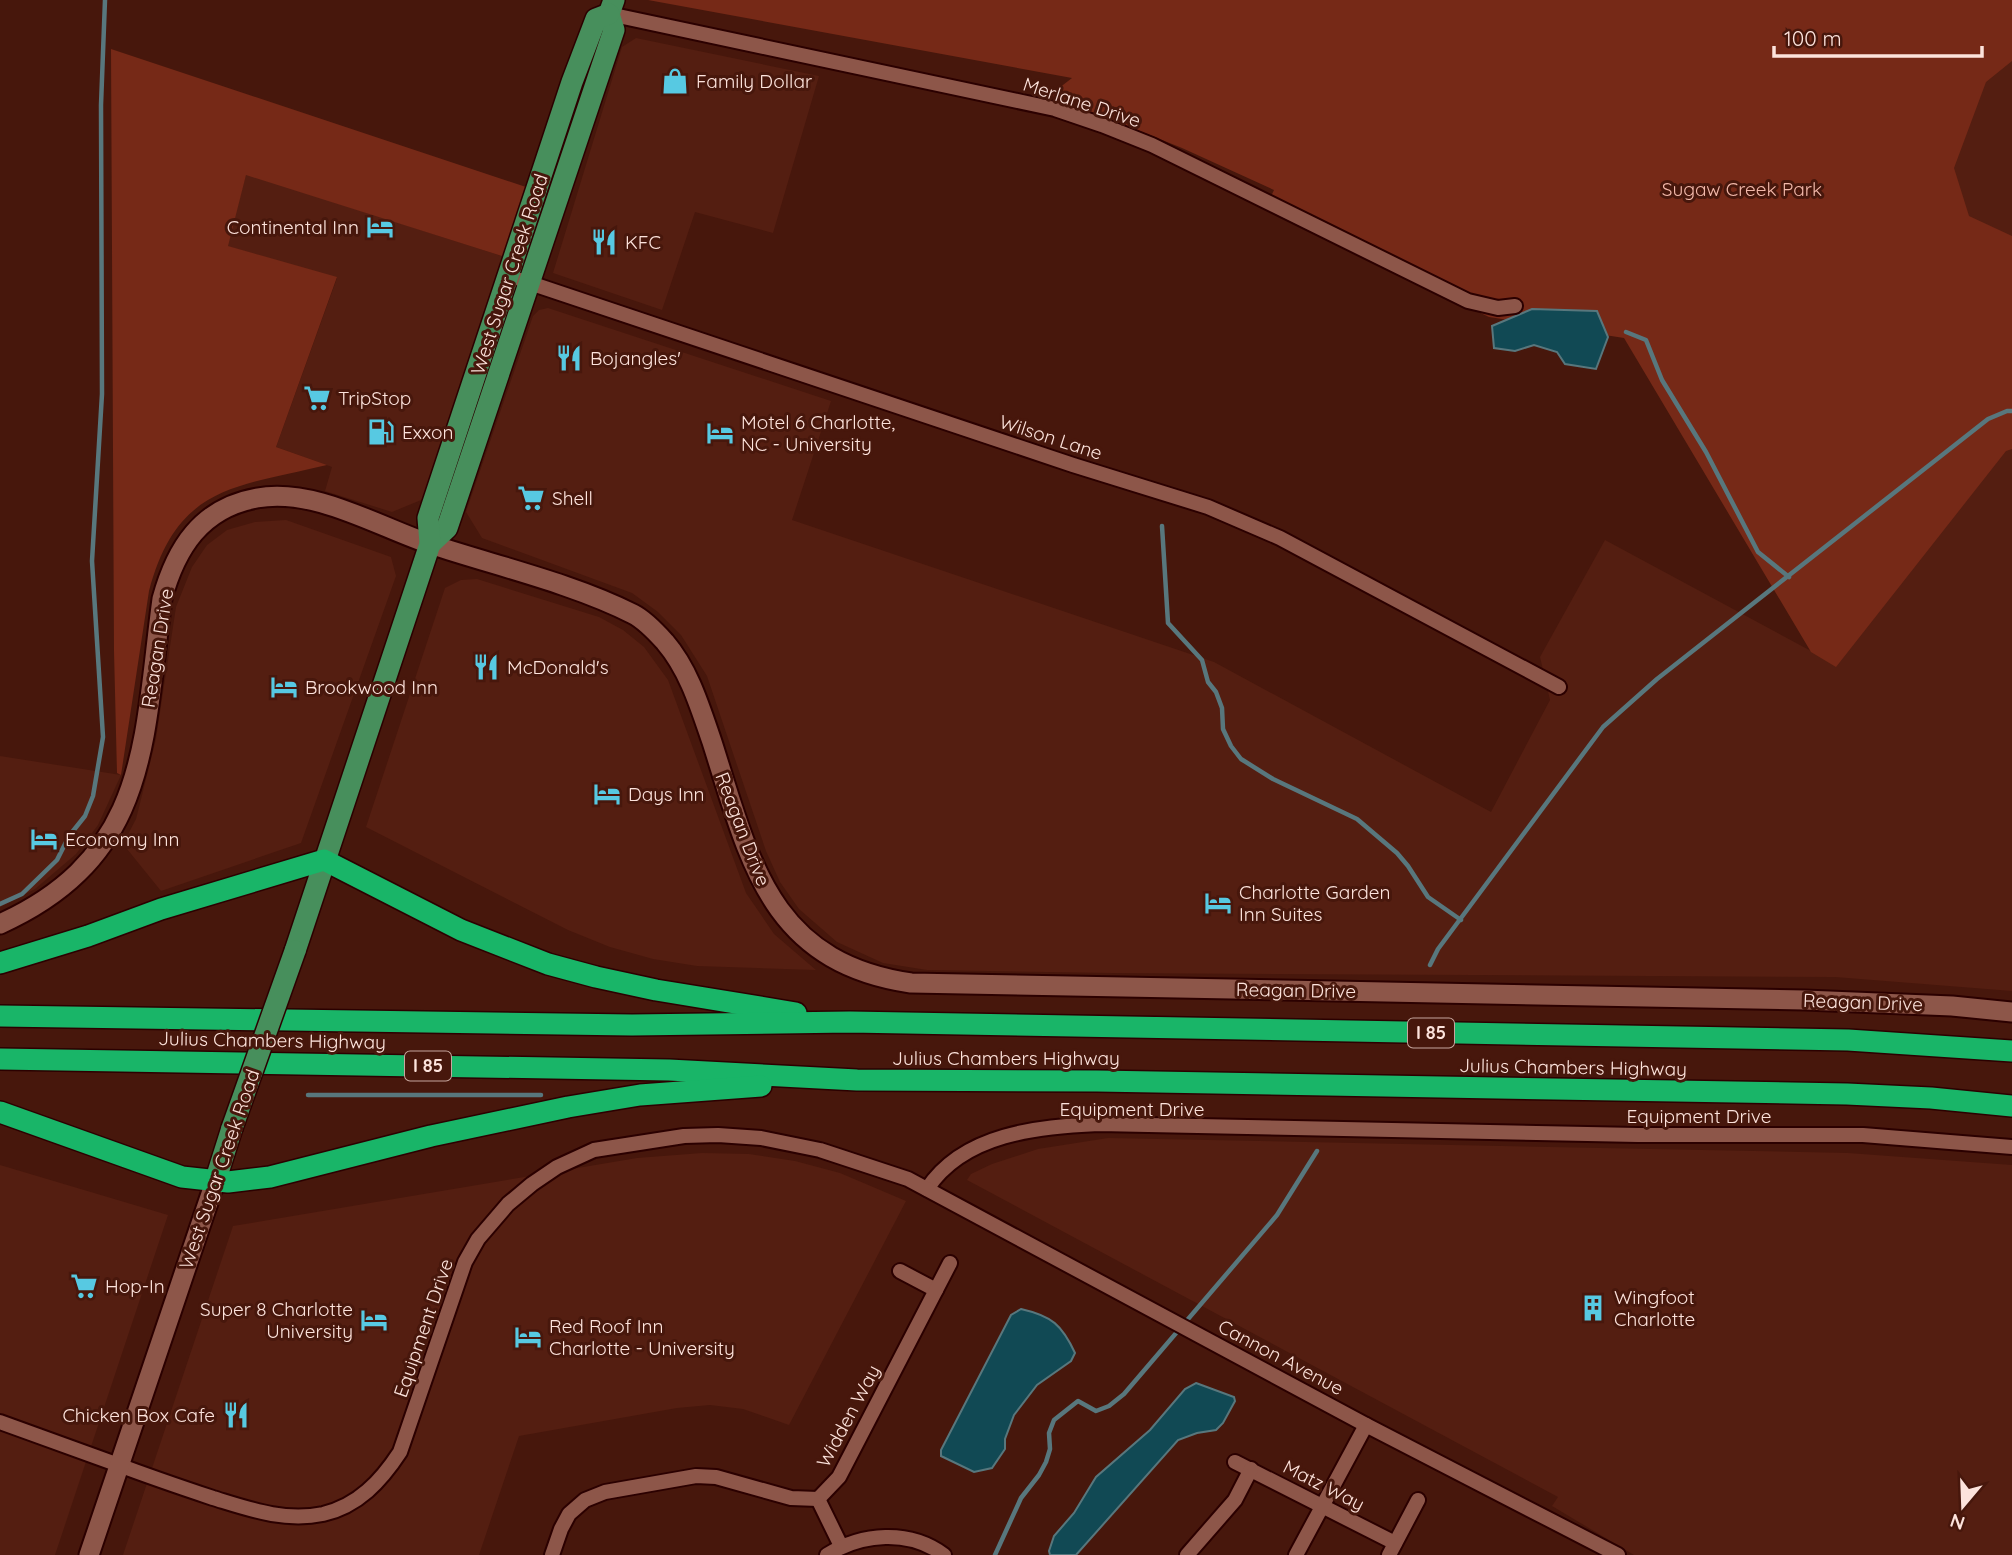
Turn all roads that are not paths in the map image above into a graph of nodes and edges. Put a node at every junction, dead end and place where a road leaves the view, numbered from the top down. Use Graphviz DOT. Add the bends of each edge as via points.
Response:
graph roads {
  1 [pos="611,7"];
  2 [pos="509,276"];
  3 [pos="529,283"];
  4 [pos="1515,306"];
  5 [pos="430,544"];
  6 [pos="1559,687"];
  7 [pos="324,860"];
  8 [pos="0,924"];
  9 [pos="0,963"];
  10 [pos="2012,1012"];
  11 [pos="0,1016"];
  12 [pos="850,1022"];
  13 [pos="2012,1051"];
  14 [pos="0,1059"];
  15 [pos="856,1080"];
  16 [pos="2012,1105"];
  17 [pos="0,1112"];
  18 [pos="2012,1147"];
  19 [pos="215,1182"];
  20 [pos="927,1189"];
  21 [pos="950,1263"];
  22 [pos="900,1271"];
  23 [pos="936,1290"];
  24 [pos="0,1422"];
  25 [pos="1366,1424"];
  26 [pos="1235,1461"];
  27 [pos="119,1465"];
  28 [pos="1251,1469"];
  29 [pos="818,1499"];
  30 [pos="1418,1500"];
  31 [pos="1321,1504"];
  32 [pos="841,1546"];
  33 [pos="1392,1549"];
  34 [pos="89,1555"];
  35 [pos="552,1555"];
  36 [pos="828,1555"];
  37 [pos="944,1555"];
  38 [pos="1187,1555"];
  39 [pos="1296,1555"];
  40 [pos="1618,1555"];
  1 -- 2 [label="main road, West Sugar Creek Road" via="596,19 572,82"];
  1 -- 3 [label="main road, West Sugar Creek Road" via="614,30"];
  1 -- 4 [label="street, Merlane Drive" via="1031,103 1091,121 1152,145 1468,301 1498,308"];
  2 -- 3 [label="street, Wilson Lane"];
  2 -- 5 [label="main road, West Sugar Creek Road" via="428,519"];
  3 -- 5 [label="main road, West Sugar Creek Road" via="447,528"];
  3 -- 6 [label="street, Wilson Lane" via="1208,507 1280,538"];
  5 -- 7 [label="main road, West Sugar Creek Road"];
  5 -- 8 [label="street, Reagan Drive" via="319,503 278,496 240,502 195,530 178,552 162,599 140,759 120,818 73,878 50,898"];
  5 -- 10 [label="street, Reagan Drive" via="581,593 635,615 656,633 685,673 755,868 775,906 822,952 884,979 1805,1000"];
  7 -- 9 [label="highway"];
  7 -- 12 [label="highway" via="461,930 548,964 656,990"];
  7 -- 19 [label="main road, West Sugar Creek Road, bridge"];
  11 -- 12 [label="highway, Julius Chambers Highway / I 85" via="632,1025"];
  12 -- 13 [label="highway, Julius Chambers Highway / I 85" via="1848,1040"];
  14 -- 15 [label="highway, Julius Chambers Highway / I 85" via="668,1069"];
  15 -- 16 [label="highway, Julius Chambers Highway / I 85" via="1847,1094"];
  15 -- 19 [label="highway" via="640,1095 430,1136 256,1180"];
  17 -- 19 [label="highway" via="182,1177"];
  18 -- 20 [label="street, Equipment Drive" via="1863,1135 1099,1124 1006,1135 952,1161"];
  19 -- 27 [label="street, West Sugar Creek Road"];
  20 -- 25 [label="street, Cannon Avenue"];
  20 -- 27 [label="street, Equipment Drive" via="820,1150 761,1139 684,1136 594,1150 532,1184 478,1239 459,1275 400,1452 380,1480 355,1501 322,1514 271,1515"];
  21 -- 23 [label="street, Widden Way"];
  22 -- 23 [label="street"];
  23 -- 29 [label="street, Widden Way" via="839,1477"];
  24 -- 27 [label="street, Equipment Drive"];
  25 -- 31 [label="street"];
  25 -- 40 [label="street, Cannon Avenue"];
  26 -- 28 [label="street, Matz Way"];
  27 -- 34 [label="street, West Sugar Creek Road"];
  28 -- 31 [label="street, Matz Way"];
  28 -- 38 [label="street" via="1235,1500"];
  29 -- 32 [label="street"];
  29 -- 35 [label="street" via="791,1498 716,1477 696,1476 605,1492 585,1500 569,1514"];
  30 -- 33 [label="street"];
  31 -- 33 [label="street, Matz Way"];
  31 -- 39 [label="street"];
  32 -- 36 [label="street"];
  32 -- 37 [label="street" via="898,1537"];
}
